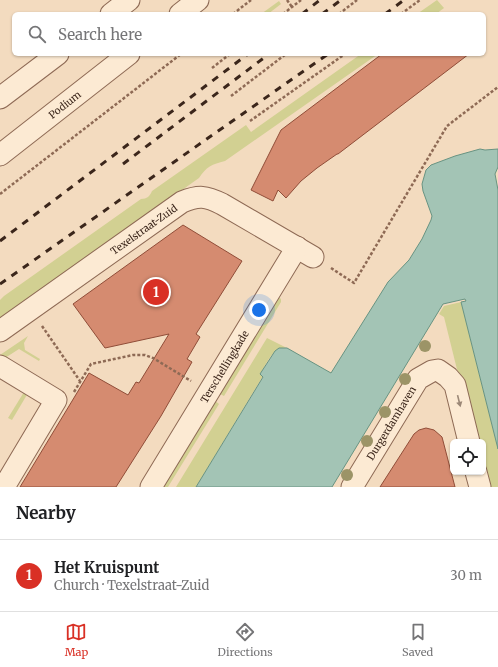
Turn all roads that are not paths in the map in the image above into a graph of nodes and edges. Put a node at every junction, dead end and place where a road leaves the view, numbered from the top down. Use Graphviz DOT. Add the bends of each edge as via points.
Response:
graph roads {
  1 [pos="129,0"];
  2 [pos="198,0"];
  3 [pos="114,12"];
  4 [pos="183,12"];
  5 [pos="55,56"];
  6 [pos="126,56"];
  7 [pos="0,98"];
  8 [pos="0,155"];
  9 [pos="305,252"];
  10 [pos="0,331"];
  11 [pos="0,366"];
  12 [pos="468,439"];
  13 [pos="477,475"];
  14 [pos="4,487"];
  15 [pos="151,487"];
  16 [pos="352,487"];
  17 [pos="480,487"];
  1 -- 3 [label="street"];
  2 -- 4 [label="street"];
  5 -- 7 [label="street"];
  6 -- 8 [label="street, Podium"];
  9 -- 10 [label="street, Texelstraat-Zuid" via="214,200 200,196 191,198"];
  9 -- 15 [label="street, Terschellingkade" via="209,392"];
  11 -- 14 [label="street" via="56,400"];
  16 -- 12 [label="street, Durgerdamhaven, one-way" via="418,380 432,371 444,373 455,385"];
  13 -- 17 [label="street"];
}
